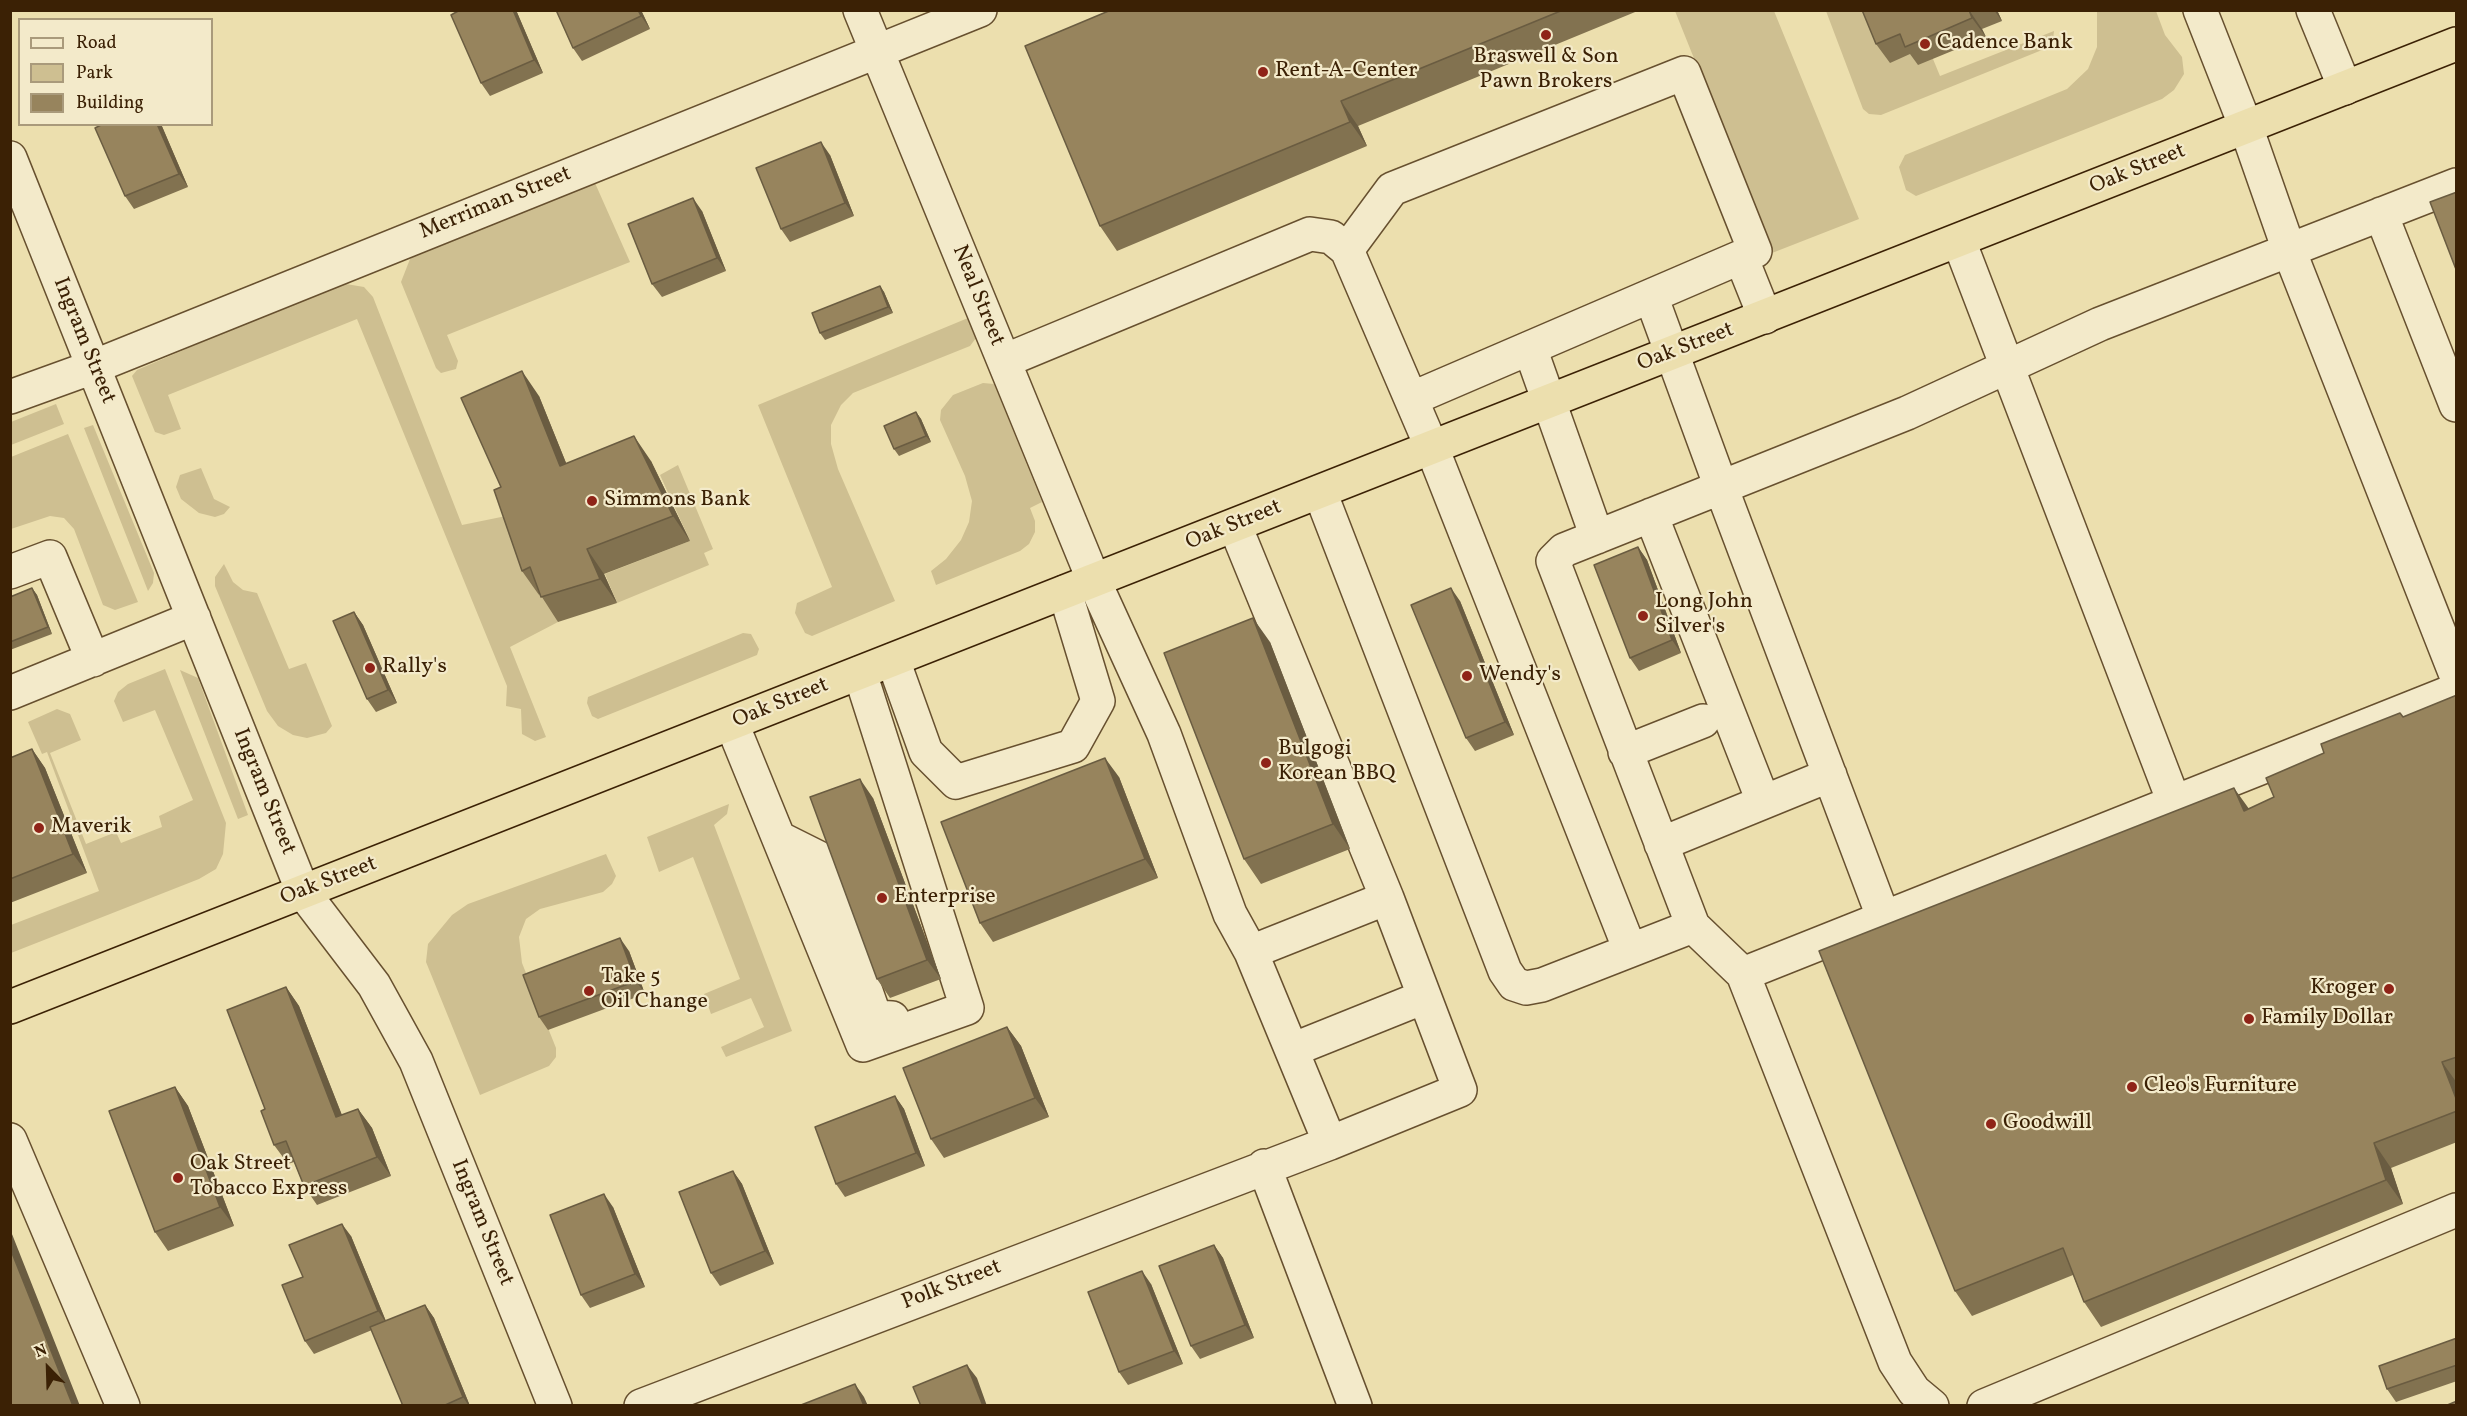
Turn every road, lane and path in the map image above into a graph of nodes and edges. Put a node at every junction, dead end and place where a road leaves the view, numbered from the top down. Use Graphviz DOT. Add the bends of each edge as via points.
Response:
graph roads {
  1 [pos="860,10"];
  2 [pos="980,10"];
  3 [pos="2200,10"];
  4 [pos="2313,10"];
  5 [pos="2457,44"];
  6 [pos="876,51"];
  7 [pos="2345,88"];
  8 [pos="2246,127"];
  9 [pos="10,158"];
  10 [pos="2457,185"];
  11 [pos="2381,214"];
  12 [pos="1959,241"];
  13 [pos="1347,250"];
  14 [pos="2289,250"];
  15 [pos="1741,257"];
  16 [pos="1652,296"];
  17 [pos="1765,317"];
  18 [pos="1530,348"];
  19 [pos="1673,353"];
  20 [pos="1004,361"];
  21 [pos="93,366"];
  22 [pos="2007,368"];
  23 [pos="10,397"];
  24 [pos="1411,399"];
  25 [pos="1549,402"];
  26 [pos="2457,405"];
  27 [pos="1432,448"];
  28 [pos="1720,487"];
  29 [pos="1320,492"];
  30 [pos="1651,515"];
  31 [pos="1234,526"];
  32 [pos="1598,537"];
  33 [pos="10,572"];
  34 [pos="1080,587"];
  35 [pos="194,618"];
  36 [pos="93,660"];
  37 [pos="893,660"];
  38 [pos="861,673"];
  39 [pos="2457,675"];
  40 [pos="2457,690"];
  41 [pos="10,693"];
  42 [pos="1703,721"];
  43 [pos="732,724"];
  44 [pos="1625,752"];
  45 [pos="1830,775"];
  46 [pos="1763,801"];
  47 [pos="2174,802"];
  48 [pos="1661,844"];
  49 [pos="303,892"];
  50 [pos="1387,898"];
  51 [pos="1884,919"];
  52 [pos="1693,926"];
  53 [pos="1630,950"];
  54 [pos="1251,952"];
  55 [pos="1743,974"];
  56 [pos="1424,997"];
  57 [pos="10,1008"];
  58 [pos="1292,1050"];
  59 [pos="10,1140"];
  60 [pos="1330,1143"];
  61 [pos="1264,1166"];
  62 [pos="2457,1210"];
  63 [pos="123,1406"];
  64 [pos="555,1406"];
  65 [pos="641,1406"];
  66 [pos="1355,1406"];
  67 [pos="1932,1406"];
  68 [pos="1984,1406"];
  1 -- 6 [label="street, Neal Street"];
  2 -- 6 [label="street, Merriman Street"];
  3 -- 8 [label="street"];
  4 -- 7 [label="street"];
  5 -- 7 [label="highway, Oak Street"];
  6 -- 20 [label="street, Neal Street"];
  6 -- 21 [label="street, Merriman Street"];
  7 -- 8 [label="highway, Oak Street"];
  8 -- 12 [label="highway, Oak Street"];
  8 -- 14 [label="street"];
  9 -- 21 [label="street, Ingram Street"];
  10 -- 11 [label="street"];
  11 -- 14 [label="street"];
  11 -- 26 [label="street"];
  12 -- 17 [label="highway, Oak Street"];
  12 -- 22 [label="street"];
  13 -- 15 [label="street" via="1392,189 1684,73 1755,251"];
  13 -- 20 [label="street" via="1331,237 1310,234"];
  13 -- 24 [label="street"];
  14 -- 22 [label="street" via="2100,324"];
  14 -- 39 [label="street"];
  15 -- 16 [label="street"];
  15 -- 17 [label="street"];
  16 -- 18 [label="street"];
  16 -- 19 [label="street"];
  17 -- 19 [label="highway, Oak Street"];
  18 -- 24 [label="street"];
  18 -- 25 [label="street"];
  19 -- 25 [label="highway, Oak Street"];
  19 -- 28 [label="street"];
  20 -- 34 [label="street, Neal Street"];
  21 -- 23 [label="street, Merriman Street"];
  21 -- 35 [label="street, Ingram Street"];
  22 -- 28 [label="street" via="1907,413"];
  22 -- 47 [label="street"];
  24 -- 27 [label="street"];
  25 -- 27 [label="highway, Oak Street"];
  25 -- 32 [label="street"];
  27 -- 29 [label="highway, Oak Street"];
  27 -- 53 [label="street"];
  28 -- 30 [label="street"];
  28 -- 45 [label="street"];
  29 -- 31 [label="highway, Oak Street"];
  29 -- 53 [label="street" via="1505,971 1514,984 1526,988"];
  30 -- 32 [label="street"];
  30 -- 46 [label="street"];
  31 -- 34 [label="highway, Oak Street"];
  31 -- 50 [label="street"];
  32 -- 44 [label="street" via="1564,550 1553,561"];
  33 -- 36 [label="street" via="50,557"];
  34 -- 37 [label="highway, Oak Street"];
  34 -- 37 [label="street" via="1098,701 1073,746 956,782 926,752"];
  34 -- 54 [label="street" via="1164,734 1230,914"];
  35 -- 36 [label="street"];
  35 -- 49 [label="street, Ingram Street"];
  36 -- 41 [label="street"];
  37 -- 38 [label="highway, Oak Street"];
  38 -- 43 [label="highway, Oak Street"];
  38 -- 43 [label="street" via="967,1008 863,1045"];
  40 -- 47 [label="street"];
  42 -- 44 [label="street"];
  43 -- 49 [label="highway, Oak Street"];
  44 -- 48 [label="street"];
  45 -- 46 [label="street"];
  45 -- 51 [label="street"];
  46 -- 48 [label="street"];
  47 -- 51 [label="street"];
  48 -- 52 [label="street"];
  49 -- 57 [label="highway, Oak Street"];
  49 -- 64 [label="street, Ingram Street" via="374,985 416,1061"];
  50 -- 54 [label="street"];
  50 -- 56 [label="street"];
  51 -- 55 [label="street"];
  52 -- 53 [label="street"];
  52 -- 55 [label="street"];
  54 -- 58 [label="street"];
  55 -- 67 [label="street" via="1895,1362 1914,1391"];
  56 -- 58 [label="street"];
  56 -- 60 [label="street, Polk Street" via="1460,1090"];
  58 -- 60 [label="street"];
  59 -- 63 [label="street"];
  60 -- 61 [label="street, Polk Street"];
  61 -- 65 [label="street, Polk Street"];
  61 -- 66 [label="street"];
  62 -- 68 [label="street"];
}
